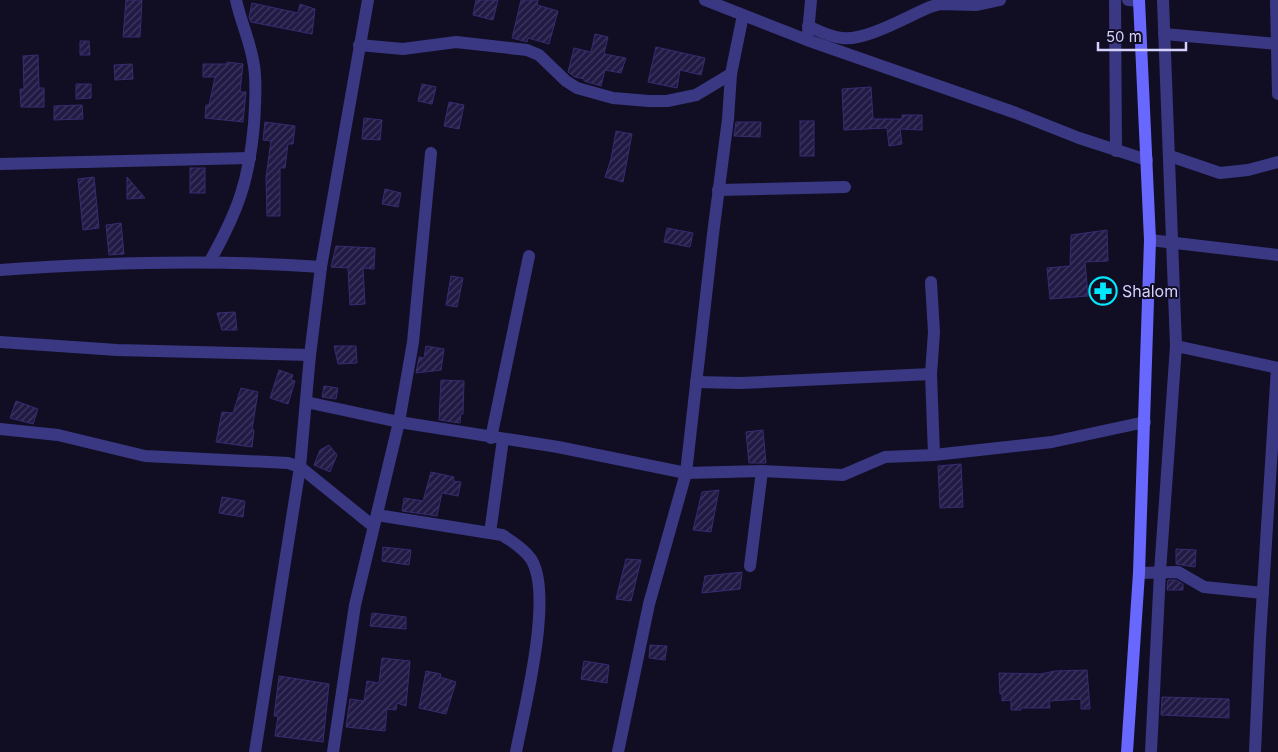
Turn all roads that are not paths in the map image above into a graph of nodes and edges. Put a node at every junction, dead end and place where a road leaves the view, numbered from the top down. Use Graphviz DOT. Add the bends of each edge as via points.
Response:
graph roads {
  1 [pos="236,0"];
  2 [pos="368,0"];
  3 [pos="707,0"];
  4 [pos="811,0"];
  5 [pos="1000,0"];
  6 [pos="1114,0"];
  7 [pos="1135,0"];
  8 [pos="1163,0"];
  9 [pos="1276,0"];
  10 [pos="743,15"];
  11 [pos="808,26"];
  12 [pos="1164,34"];
  13 [pos="807,40"];
  14 [pos="1277,44"];
  15 [pos="359,45"];
  16 [pos="731,74"];
  17 [pos="1278,94"];
  18 [pos="1116,151"];
  19 [pos="431,153"];
  20 [pos="1170,156"];
  21 [pos="250,158"];
  22 [pos="1147,160"];
  23 [pos="1278,162"];
  24 [pos="0,164"];
  25 [pos="845,187"];
  26 [pos="718,190"];
  27 [pos="1150,240"];
  28 [pos="1173,244"];
  29 [pos="1278,255"];
  30 [pos="529,256"];
  31 [pos="210,261"];
  32 [pos="322,267"];
  33 [pos="0,270"];
  34 [pos="930,282"];
  35 [pos="0,342"];
  36 [pos="1176,346"];
  37 [pos="310,355"];
  38 [pos="1277,368"];
  39 [pos="931,374"];
  40 [pos="696,382"];
  41 [pos="306,402"];
  42 [pos="399,422"];
  43 [pos="1144,422"];
  44 [pos="0,429"];
  45 [pos="497,438"];
  46 [pos="934,455"];
  47 [pos="300,467"];
  48 [pos="762,471"];
  49 [pos="686,473"];
  50 [pos="375,520"];
  51 [pos="490,533"];
  52 [pos="750,566"];
  53 [pos="1160,572"];
  54 [pos="1139,574"];
  55 [pos="1263,593"];
  56 [pos="255,752"];
  57 [pos="333,752"];
  58 [pos="516,752"];
  59 [pos="618,752"];
  60 [pos="1127,752"];
  61 [pos="1151,752"];
  62 [pos="1255,752"];
  1 -- 21 [label="street" via="255,68"];
  2 -- 15 [label="street"];
  3 -- 10 [label="street"];
  4 -- 11 [label="street"];
  5 -- 11 [label="street" via="977,5 940,4 860,36 843,38"];
  6 -- 18 [label="street"];
  7 -- 22 [label="main road"];
  8 -- 12 [label="street"];
  9 -- 14 [label="street"];
  10 -- 13 [label="street"];
  10 -- 16 [label="street"];
  11 -- 13 [label="street"];
  12 -- 14 [label="street"];
  12 -- 20 [label="street"];
  13 -- 18 [label="street"];
  14 -- 17 [label="street"];
  15 -- 16 [label="street" via="403,50 456,42 527,50 539,55 577,88 613,98 649,101 696,95"];
  15 -- 32 [label="street"];
  16 -- 26 [label="street"];
  18 -- 22 [label="street"];
  19 -- 42 [label="street" via="416,321"];
  20 -- 23 [label="street" via="1220,173"];
  20 -- 28 [label="street"];
  21 -- 24 [label="street"];
  21 -- 31 [label="street" via="239,204"];
  22 -- 27 [label="main road"];
  25 -- 26 [label="street"];
  26 -- 40 [label="street"];
  27 -- 28 [label="street"];
  27 -- 43 [label="main road"];
  28 -- 29 [label="street"];
  28 -- 36 [label="street"];
  30 -- 45 [label="street"];
  31 -- 32 [label="street"];
  31 -- 33 [label="street"];
  32 -- 37 [label="street"];
  34 -- 39 [label="street" via="934,332"];
  35 -- 37 [label="street" via="117,350"];
  36 -- 38 [label="street"];
  36 -- 53 [label="street"];
  37 -- 41 [label="street"];
  38 -- 55 [label="street"];
  39 -- 40 [label="street" via="741,383"];
  39 -- 46 [label="street"];
  40 -- 49 [label="street"];
  41 -- 42 [label="street"];
  41 -- 47 [label="street"];
  42 -- 45 [label="street"];
  42 -- 50 [label="street"];
  43 -- 46 [label="street" via="1052,442"];
  43 -- 54 [label="main road"];
  44 -- 47 [label="street" via="58,434 144,456 272,462"];
  45 -- 49 [label="street"];
  45 -- 51 [label="street"];
  46 -- 48 [label="street" via="885,457 843,475"];
  47 -- 50 [label="street"];
  47 -- 56 [label="street"];
  48 -- 49 [label="street"];
  48 -- 52 [label="street"];
  49 -- 59 [label="street" via="649,604"];
  50 -- 51 [label="street"];
  50 -- 57 [label="street" via="352,624"];
  51 -- 58 [label="street" via="502,534 512,540 531,560 540,593 539,620"];
  53 -- 54 [label="street"];
  53 -- 55 [label="street" via="1178,572 1204,587"];
  53 -- 61 [label="street"];
  54 -- 60 [label="main road"];
  55 -- 62 [label="street"];
}
